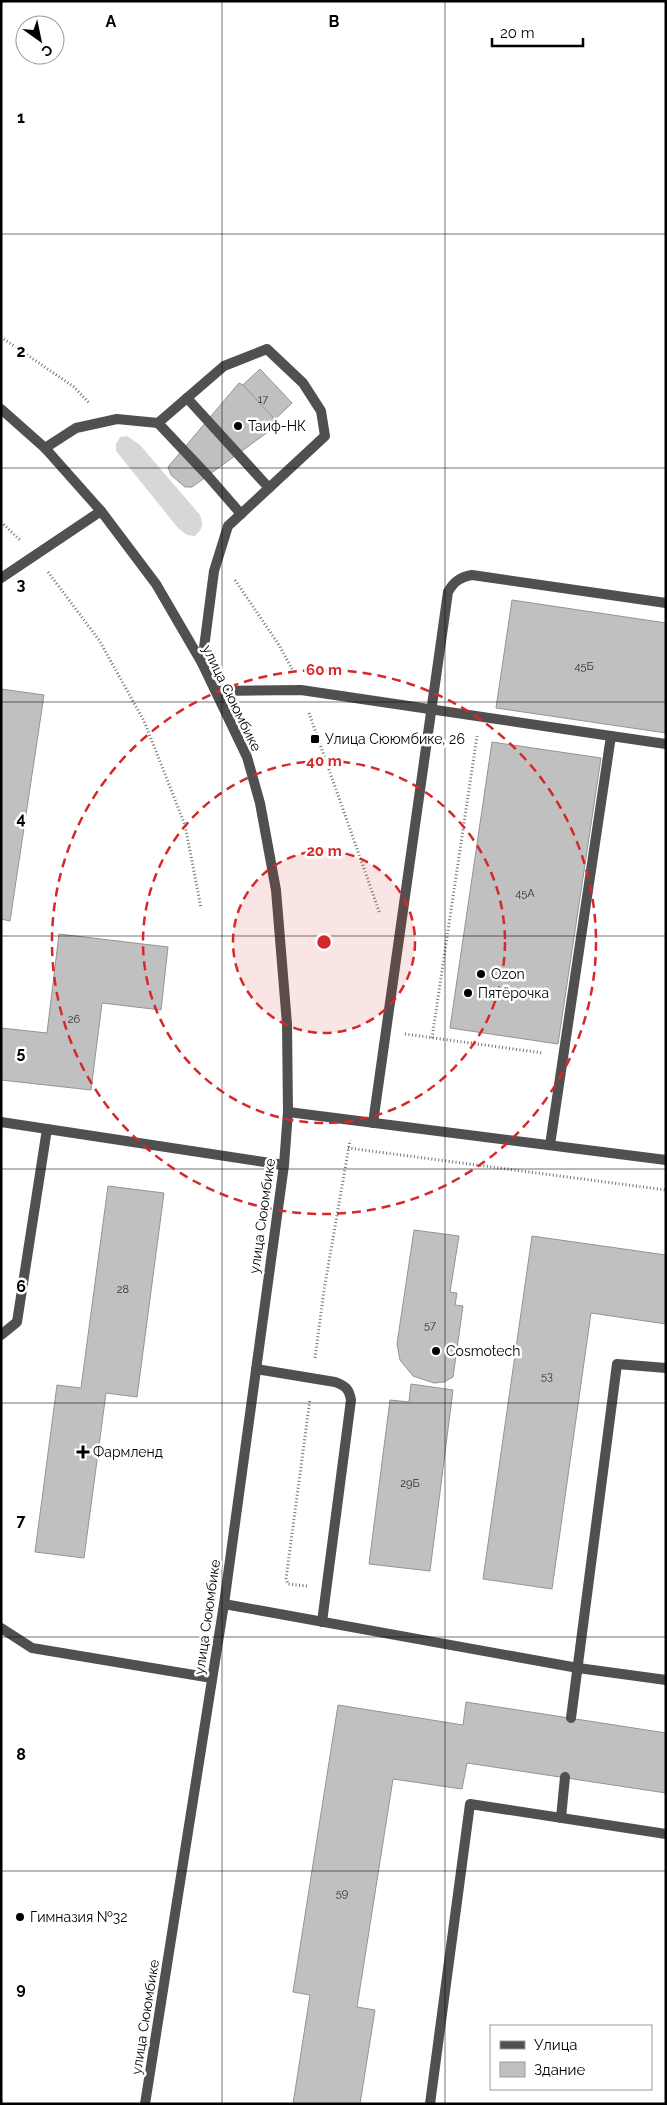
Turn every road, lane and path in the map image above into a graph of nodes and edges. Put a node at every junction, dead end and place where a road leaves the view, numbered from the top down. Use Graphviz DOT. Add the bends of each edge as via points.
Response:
graph roads {
  1 [pos="1,337"];
  2 [pos="187,398"];
  3 [pos="1,409"];
  4 [pos="106,422"];
  5 [pos="158,423"];
  6 [pos="44,448"];
  7 [pos="269,488"];
  8 [pos="101,511"];
  9 [pos="241,514"];
  10 [pos="1,522"];
  11 [pos="36,555"];
  12 [pos="219,556"];
  13 [pos="1,578"];
  14 [pos="666,602"];
  15 [pos="202,663"];
  16 [pos="301,690"];
  17 [pos="216,691"];
  18 [pos="432,709"];
  19 [pos="480,716"];
  20 [pos="612,736"];
  21 [pos="666,744"];
  22 [pos="201,908"];
  23 [pos="382,919"];
  24 [pos="386,1032"];
  25 [pos="432,1038"];
  26 [pos="563,1055"];
  27 [pos="288,1112"];
  28 [pos="353,1120"];
  29 [pos="1,1122"];
  30 [pos="373,1123"];
  31 [pos="47,1129"];
  32 [pos="550,1145"];
  33 [pos="348,1148"];
  34 [pos="666,1160"];
  35 [pos="284,1165"];
  36 [pos="666,1190"];
  37 [pos="1,1335"];
  38 [pos="666,1368"];
  39 [pos="256,1369"];
  40 [pos="312,1378"];
  41 [pos="325,1588"];
  42 [pos="224,1604"];
  43 [pos="322,1622"];
  44 [pos="1,1628"];
  45 [pos="578,1668"];
  46 [pos="212,1678"];
  47 [pos="666,1680"];
  48 [pos="571,1718"];
  49 [pos="565,1777"];
  50 [pos="561,1818"];
  51 [pos="666,1834"];
  52 [pos="145,2104"];
  53 [pos="430,2104"];
  1 -- 4 [label="path" via="74,387"];
  2 -- 5 [label="street"];
  2 -- 7 [label="street"];
  2 -- 7 [label="street" via="224,366 267,350 303,383 321,411 325,436"];
  3 -- 6 [label="street, улица Сююмбике"];
  4 -- 5 [label="street" via="117,419"];
  4 -- 6 [label="street" via="76,428"];
  5 -- 9 [label="street"];
  6 -- 8 [label="street, улица Сююмбике"];
  7 -- 9 [label="street"];
  8 -- 11 [label="street"];
  8 -- 15 [label="street, улица Сююмбике" via="156,584"];
  9 -- 12 [label="street" via="228,526"];
  10 -- 11 [label="path"];
  11 -- 13 [label="street"];
  11 -- 22 [label="path" via="99,640 144,721 185,825"];
  12 -- 15 [label="street" via="214,571"];
  12 -- 16 [label="path" via="279,645"];
  14 -- 18 [label="street" via="472,575 461,577 448,592"];
  15 -- 17 [label="street, улица Сююмбике"];
  16 -- 17 [label="street"];
  16 -- 18 [label="street"];
  16 -- 23 [label="path"];
  17 -- 27 [label="street, улица Сююмбике" via="247,757 260,803 276,890 287,1024"];
  18 -- 19 [label="street"];
  18 -- 24 [label="street"];
  19 -- 20 [label="street"];
  19 -- 25 [label="path"];
  20 -- 21 [label="street"];
  20 -- 26 [label="street"];
  24 -- 25 [label="path"];
  24 -- 30 [label="street"];
  25 -- 26 [label="path"];
  26 -- 32 [label="street"];
  27 -- 28 [label="street"];
  27 -- 35 [label="street, улица Сююмбике"];
  28 -- 30 [label="street"];
  28 -- 33 [label="path"];
  29 -- 31 [label="street"];
  30 -- 32 [label="street"];
  31 -- 35 [label="street"];
  31 -- 37 [label="street" via="17,1322"];
  32 -- 34 [label="street"];
  33 -- 36 [label="path"];
  33 -- 40 [label="path"];
  35 -- 39 [label="street, улица Сююмбике"];
  38 -- 45 [label="street" via="617,1364"];
  39 -- 40 [label="street"];
  39 -- 42 [label="street, улица Сююмбике"];
  40 -- 41 [label="street" via="346,1387 351,1400"];
  40 -- 41 [label="path" via="286,1579 288,1584"];
  41 -- 43 [label="street"];
  42 -- 43 [label="street"];
  42 -- 46 [label="street, улица Сююмбике"];
  43 -- 45 [label="street"];
  44 -- 46 [label="street" via="32,1648"];
  45 -- 47 [label="street"];
  45 -- 48 [label="street"];
  46 -- 52 [label="street, улица Сююмбике"];
  49 -- 50 [label="street"];
  50 -- 51 [label="street"];
  50 -- 53 [label="street" via="470,1804"];
}
